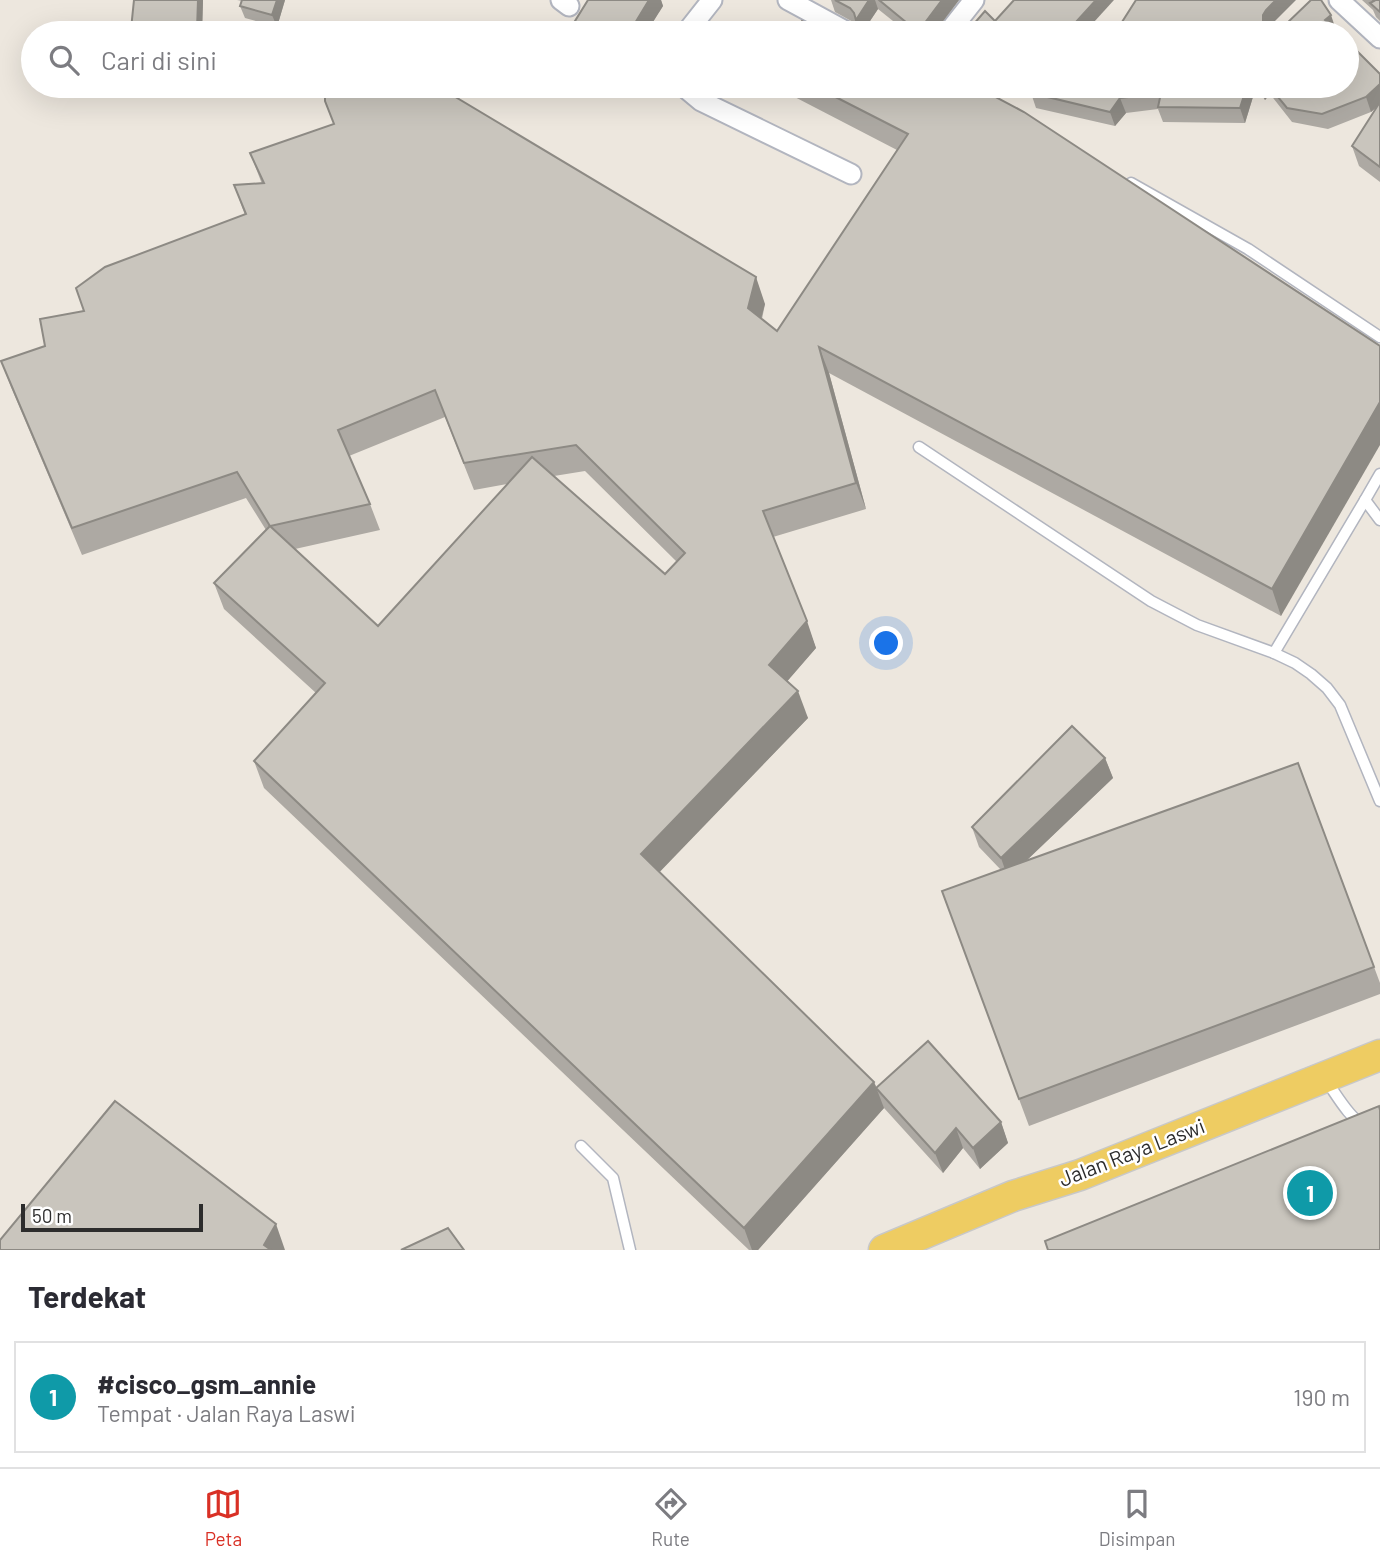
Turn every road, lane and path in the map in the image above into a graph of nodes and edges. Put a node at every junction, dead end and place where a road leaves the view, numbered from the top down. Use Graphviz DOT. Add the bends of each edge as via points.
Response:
graph roads {
  1 [pos="712,0"];
  2 [pos="788,0"];
  3 [pos="974,0"];
  4 [pos="1339,0"];
  5 [pos="695,21"];
  6 [pos="827,21"];
  7 [pos="957,21"];
  8 [pos="1380,38"];
  9 [pos="697,98"];
  10 [pos="851,174"];
  11 [pos="1119,177"];
  12 [pos="1380,337"];
  13 [pos="919,447"];
  14 [pos="1380,474"];
  15 [pos="1365,500"];
  16 [pos="1380,520"];
  17 [pos="1274,653"];
  18 [pos="1380,801"];
  19 [pos="1380,1055"];
  20 [pos="1324,1077"];
  21 [pos="1380,1119"];
  22 [pos="581,1146"];
  23 [pos="630,1250"];
  24 [pos="884,1250"];
  1 -- 5 [label="street"];
  2 -- 6 [label="street"];
  3 -- 7 [label="street"];
  4 -- 8 [label="street"];
  9 -- 10 [label="street"];
  11 -- 12 [label="lane" via="1248,249"];
  13 -- 17 [label="lane" via="1151,601 1197,625"];
  14 -- 15 [label="lane"];
  15 -- 16 [label="lane"];
  15 -- 17 [label="lane"];
  17 -- 18 [label="lane" via="1311,674 1340,705"];
  19 -- 20 [label="main road, Jalan Raya Laswi"];
  20 -- 21 [label="lane" via="1357,1121 1364,1124"];
  20 -- 24 [label="main road, Jalan Raya Laswi"];
  22 -- 23 [label="lane" via="613,1178"];
}
